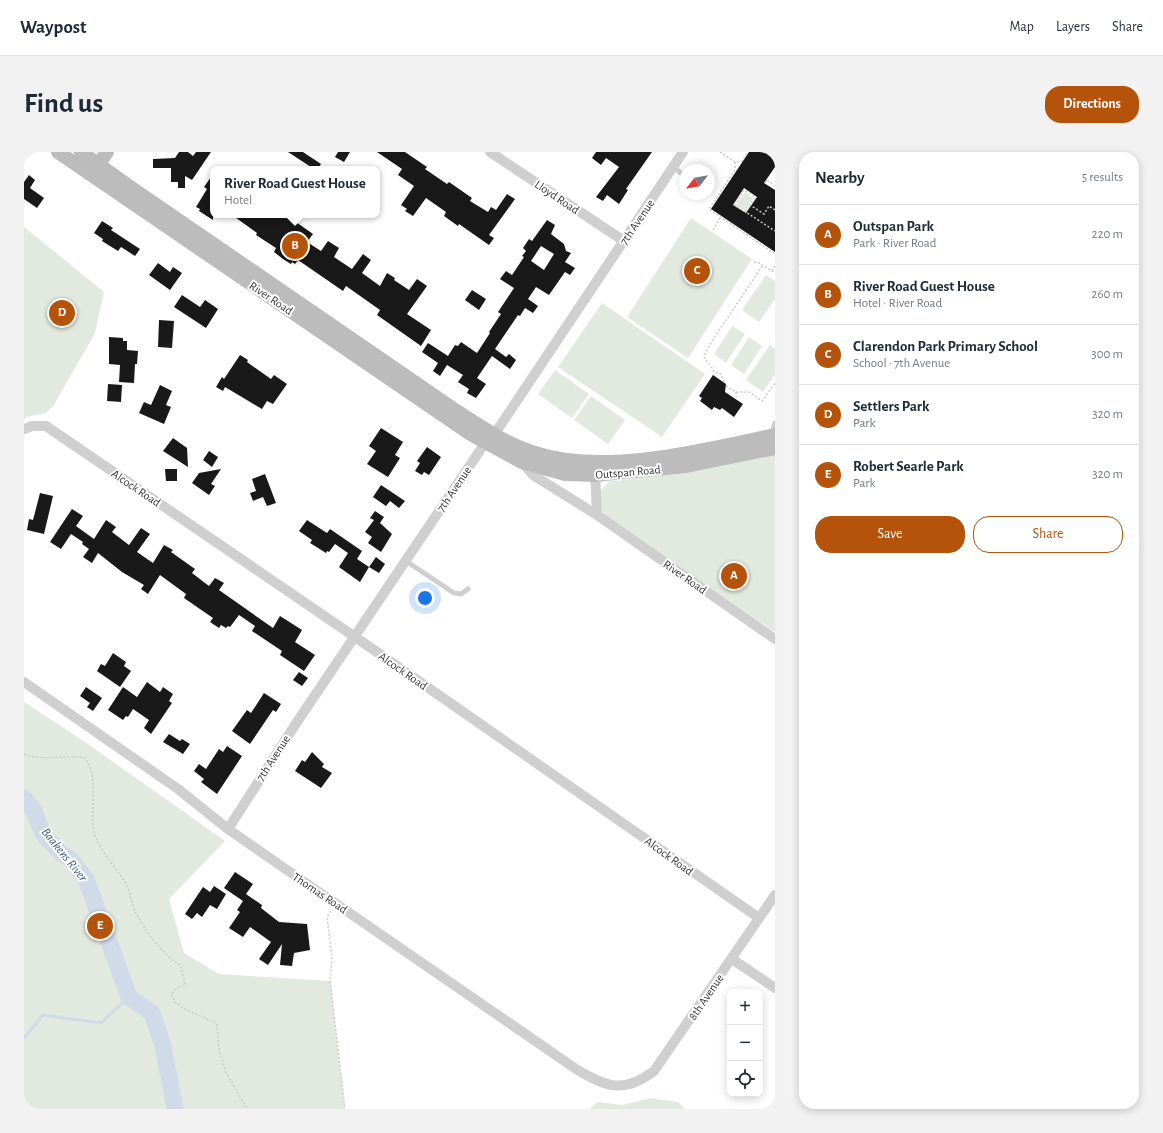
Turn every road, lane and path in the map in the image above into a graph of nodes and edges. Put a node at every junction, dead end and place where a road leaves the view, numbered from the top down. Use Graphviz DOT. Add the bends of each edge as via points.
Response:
graph roads {
  1 [pos="58,152"];
  2 [pos="81,152"];
  3 [pos="108,152"];
  4 [pos="490,152"];
  5 [pos="683,152"];
  6 [pos="720,152"];
  7 [pos="748,152"];
  8 [pos="736,162"];
  9 [pos="673,168"];
  10 [pos="95,170"];
  11 [pos="679,172"];
  12 [pos="764,183"];
  13 [pos="775,186"];
  14 [pos="775,210"];
  15 [pos="720,217"];
  16 [pos="713,230"];
  17 [pos="775,231"];
  18 [pos="624,241"];
  19 [pos="775,254"];
  20 [pos="754,262"];
  21 [pos="763,265"];
  22 [pos="775,266"];
  23 [pos="772,271"];
  24 [pos="775,273"];
  25 [pos="724,382"];
  26 [pos="775,383"];
  27 [pos="726,386"];
  28 [pos="736,392"];
  29 [pos="736,397"];
  30 [pos="24,429"];
  31 [pos="774,435"];
  32 [pos="490,439"];
  33 [pos="522,462"];
  34 [pos="595,469"];
  35 [pos="597,515"];
  36 [pos="406,561"];
  37 [pos="468,589"];
  38 [pos="354,637"];
  39 [pos="775,639"];
  40 [pos="24,682"];
  41 [pos="24,754"];
  42 [pos="228,829"];
  43 [pos="775,895"];
  44 [pos="336,903"];
  45 [pos="759,918"];
  46 [pos="732,958"];
  47 [pos="775,988"];
  48 [pos="625,1086"];
  49 [pos="247,1109"];
  50 [pos="345,1109"];
  1 -- 10 [label="main road, River Road"];
  2 -- 10 [label="main road, River Road"];
  3 -- 10 [label="main road"];
  4 -- 18 [label="street, Lloyd Road"];
  5 -- 9 [label="street, 7th Avenue"];
  6 -- 8 [label="path"];
  7 -- 8 [label="path" via="742,161"];
  8 -- 15 [label="path" via="735,170 709,209"];
  9 -- 11 [label="lane"];
  9 -- 18 [label="street, 7th Avenue"];
  10 -- 32 [label="main road, River Road"];
  12 -- 13 [label="path" via="766,180"];
  14 -- 17 [label="path" via="769,206 764,214 750,205 755,197 744,190 735,205"];
  15 -- 16 [label="path"];
  15 -- 19 [label="path"];
  18 -- 32 [label="street, 7th Avenue"];
  20 -- 21 [label="path"];
  21 -- 23 [label="path"];
  21 -- 25 [label="path" via="704,355 714,372 721,374"];
  22 -- 23 [label="path"];
  23 -- 24 [label="path"];
  26 -- 28 [label="path" via="762,402 747,392"];
  27 -- 28 [label="path"];
  28 -- 29 [label="path"];
  30 -- 38 [label="street, Alcock Road" via="46,426"];
  31 -- 34 [label="main road, Outspan Road" via="686,466"];
  32 -- 33 [label="main road, Outspan Road"];
  32 -- 34 [label="main road, Outspan Road"];
  32 -- 36 [label="street, 7th Avenue"];
  33 -- 34 [label="main road, Outspan Road" via="565,474"];
  33 -- 35 [label="street, River Road" via="533,475"];
  34 -- 35 [label="street"];
  35 -- 39 [label="street, River Road"];
  36 -- 37 [label="lane" via="454,593 461,594"];
  36 -- 38 [label="street, 7th Avenue"];
  38 -- 42 [label="street, 7th Avenue"];
  38 -- 45 [label="street, Alcock Road"];
  40 -- 42 [label="street, Thomas Road" via="171,785"];
  41 -- 49 [label="path" via="44,758 76,756 85,758 90,764 94,835 126,885 136,912 168,958 181,966 185,984 171,994 175,1002 216,1024 219,1049 226,1072"];
  42 -- 44 [label="street, Thomas Road"];
  43 -- 45 [label="street, 8th Avenue"];
  44 -- 48 [label="street, Thomas Road" via="576,1069 596,1081"];
  44 -- 50 [label="path" via="327,918 332,958 330,981"];
  45 -- 46 [label="street, 8th Avenue"];
  46 -- 47 [label="street"];
  46 -- 48 [label="street, 8th Avenue" via="654,1071"];
}
